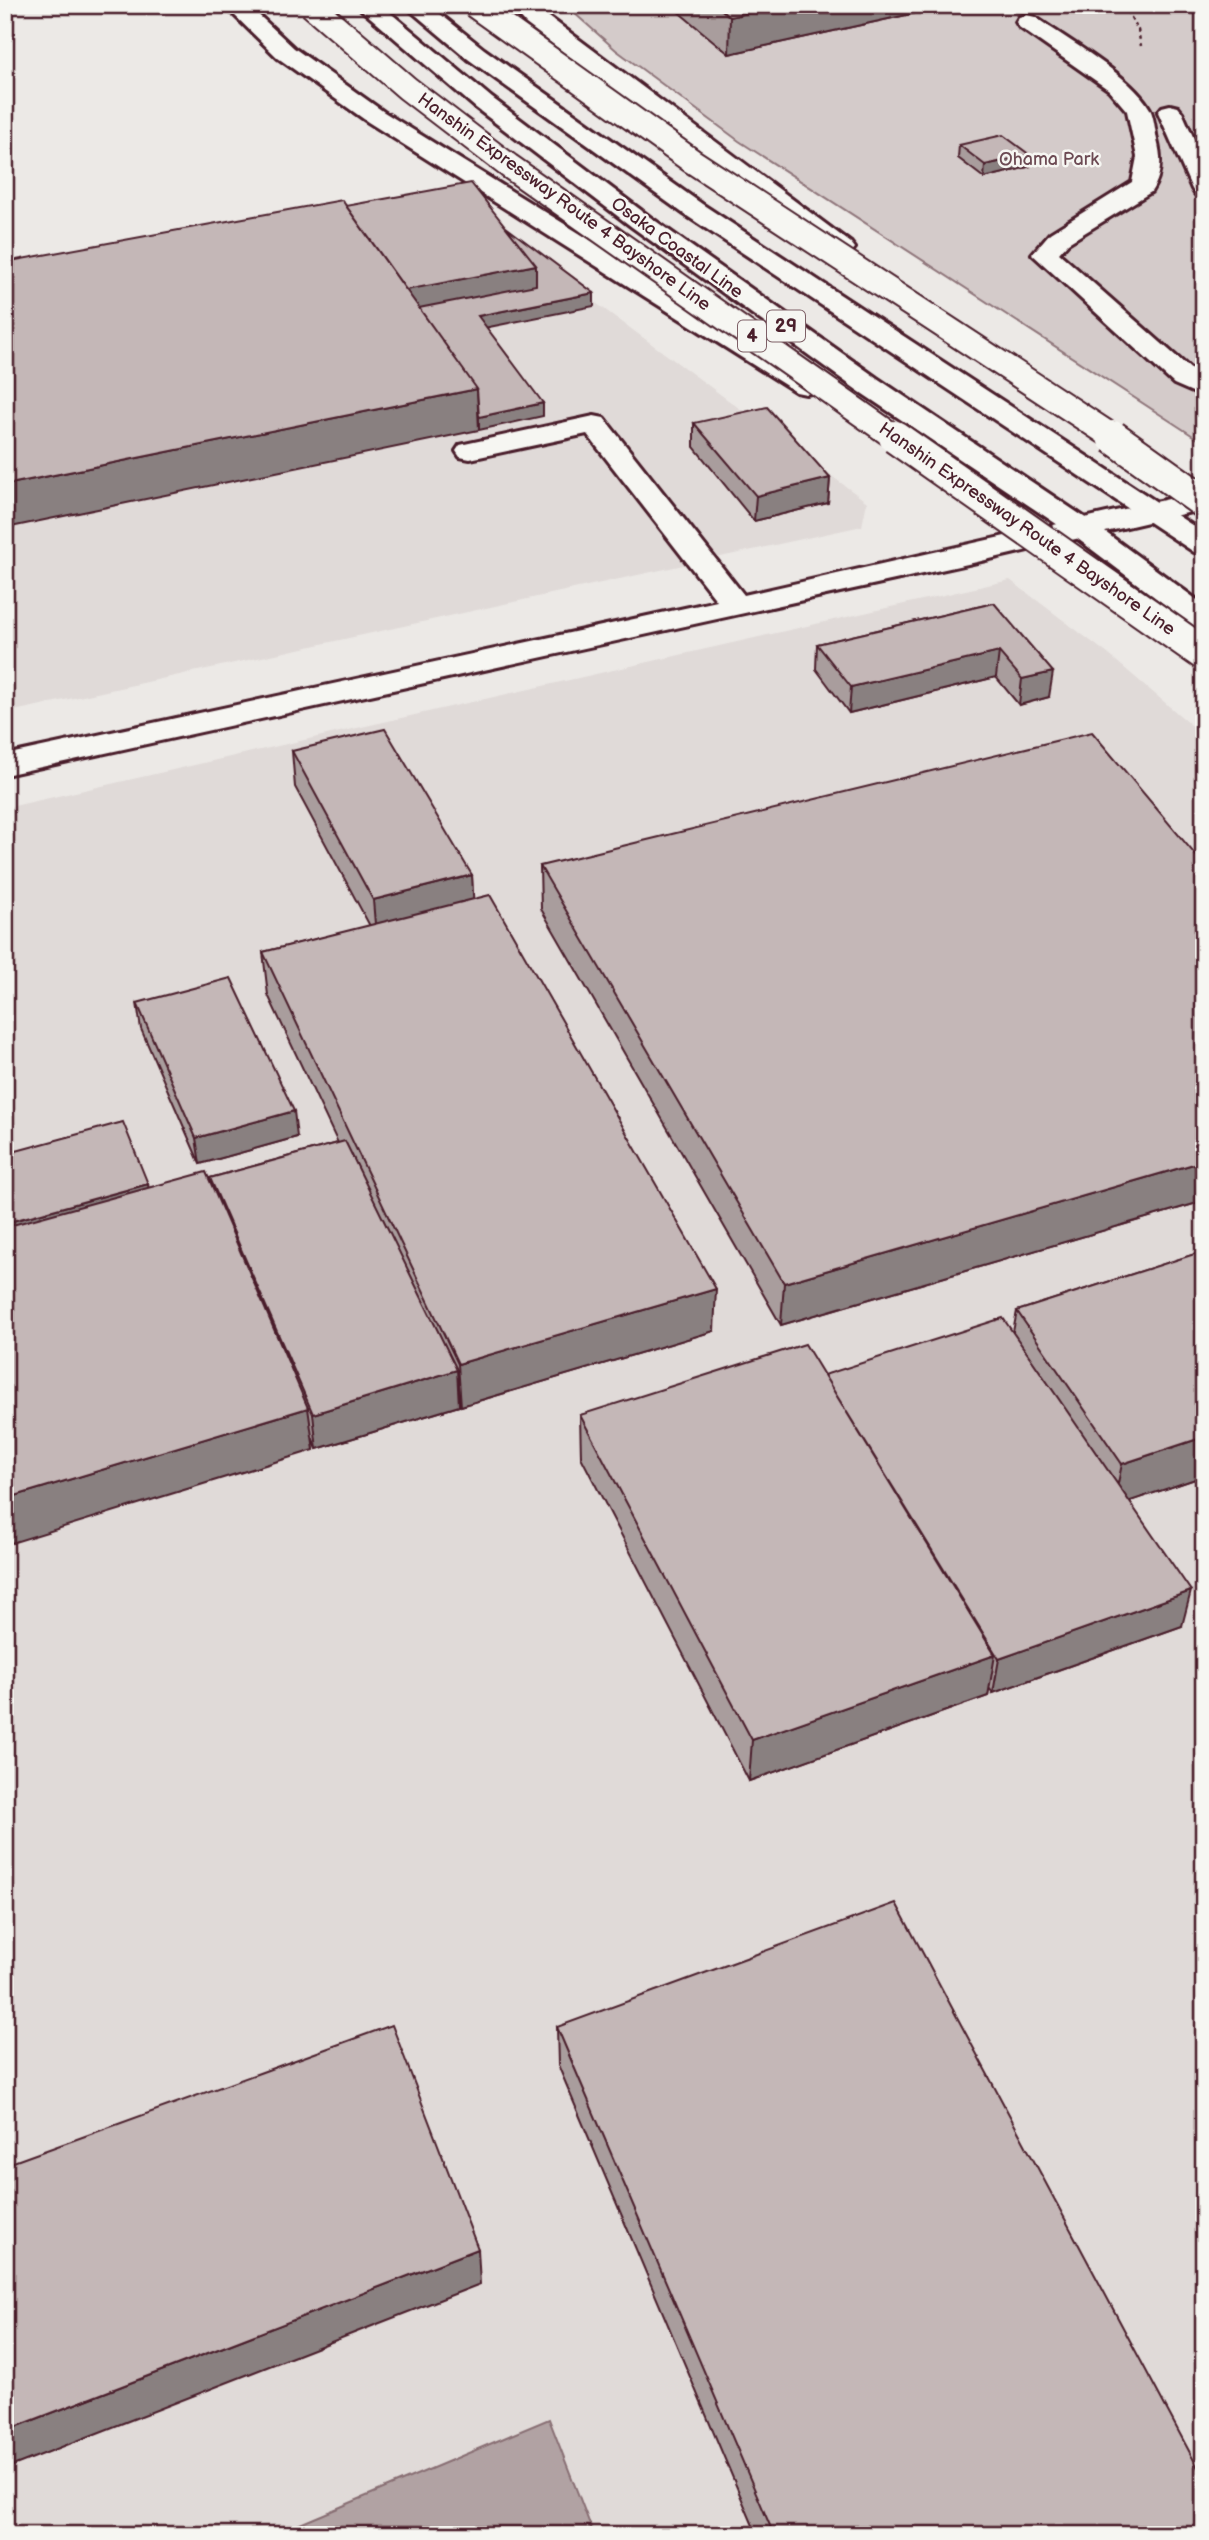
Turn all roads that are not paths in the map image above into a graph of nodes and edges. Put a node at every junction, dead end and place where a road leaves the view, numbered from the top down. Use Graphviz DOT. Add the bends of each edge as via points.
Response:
graph roads {
  1 [pos="235,5"];
  2 [pos="311,5"];
  3 [pos="474,5"];
  4 [pos="520,5"];
  5 [pos="417,7"];
  6 [pos="374,11"];
  7 [pos="1027,22"];
  8 [pos="1170,112"];
  9 [pos="1204,189"];
  10 [pos="904,299"];
  11 [pos="1204,389"];
  12 [pos="470,451"];
  13 [pos="950,475"];
  14 [pos="1204,501"];
  15 [pos="1153,512"];
  16 [pos="1080,527"];
  17 [pos="1204,546"];
  18 [pos="736,606"];
  19 [pos="1204,620"];
  20 [pos="1204,654"];
  21 [pos="5,765"];
  1 -- 13 [label="main road, bridge" via="286,52 376,117"];
  2 -- 13 [label="main road, Hanshin Expressway Route 4 Bayshore Line / 4, bridge" via="423,102 509,166"];
  3 -- 10 [label="main road, bridge" via="672,148"];
  4 -- 10 [label="main road, bridge"];
  5 -- 15 [label="main road, Osaka Coastal Line / 29" via="693,209"];
  6 -- 16 [label="main road, Osaka Coastal Line / 29" via="484,103 641,222 867,384"];
  7 -- 11 [label="main road" via="1117,85 1139,110 1149,157 1142,187 1059,238 1045,254 1184,378"];
  8 -- 9 [label="main road"];
  10 -- 14 [label="main road, bridge"];
  12 -- 18 [label="main road" via="594,424"];
  13 -- 20 [label="main road, Hanshin Expressway Route 4 Bayshore Line / 4, bridge"];
  14 -- 15 [label="main road"];
  15 -- 16 [label="main road"];
  15 -- 17 [label="main road, Osaka Coastal Line / 29"];
  16 -- 18 [label="main road"];
  16 -- 19 [label="main road, Osaka Coastal Line / 29"];
  18 -- 21 [label="main road"];
}
